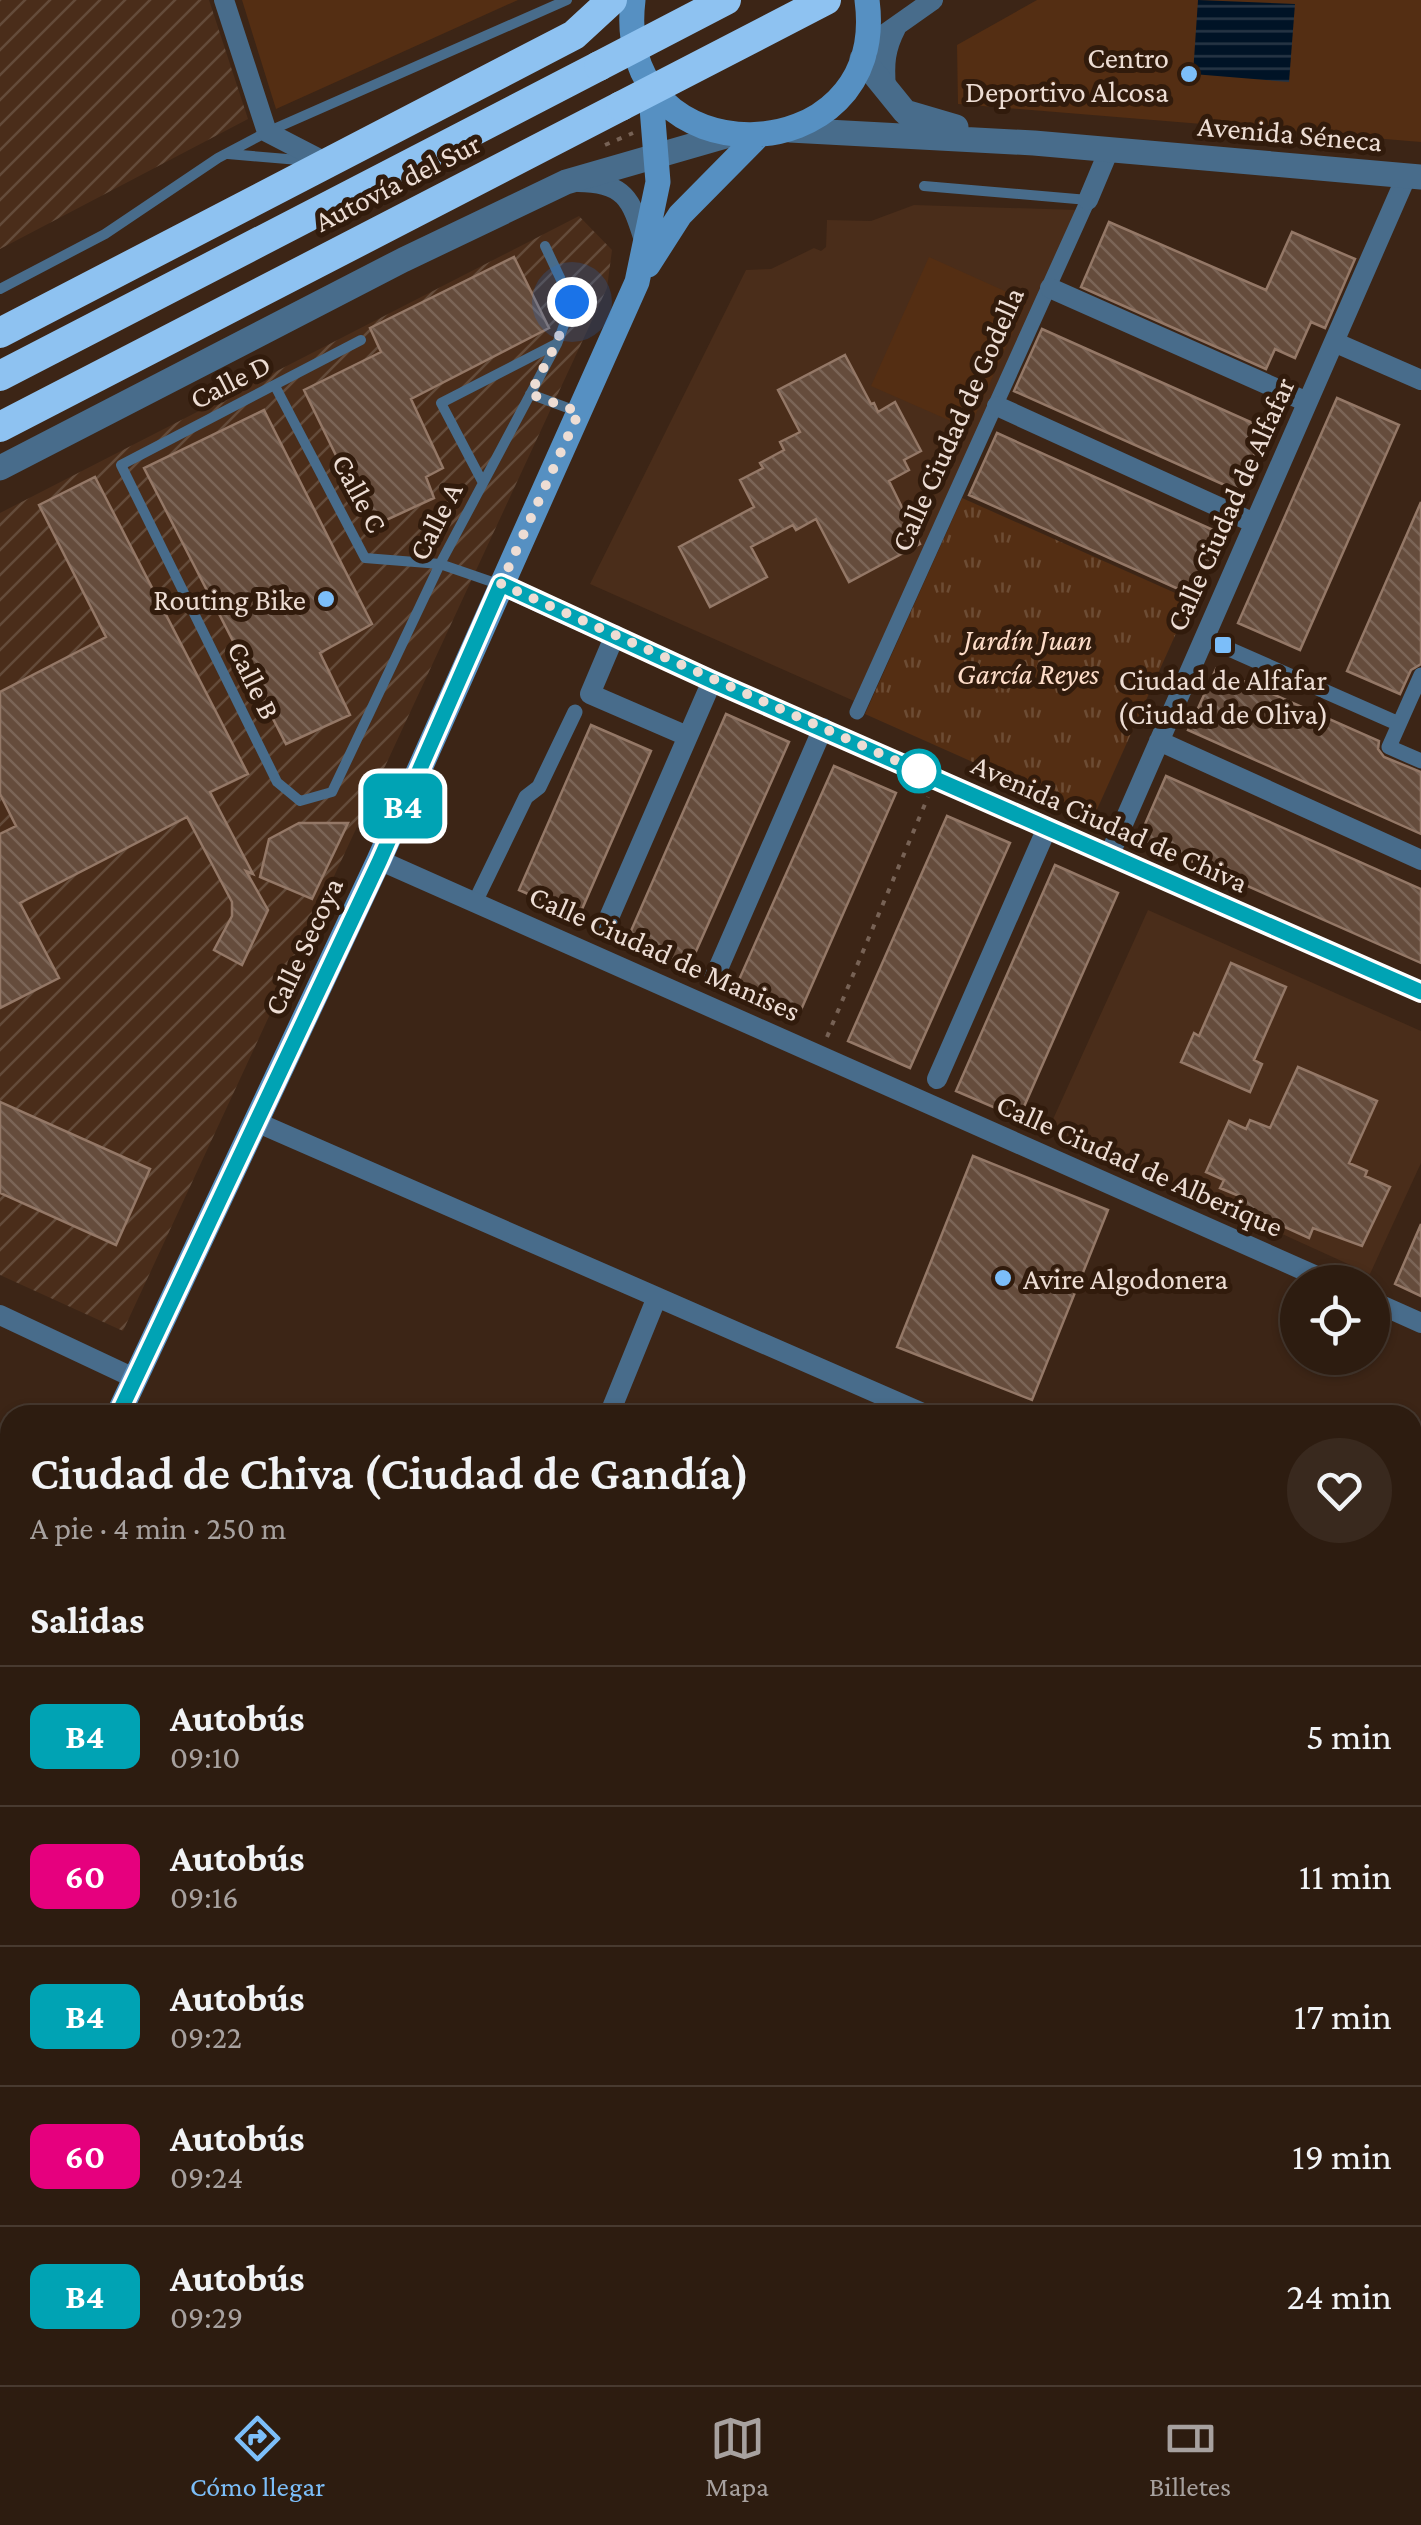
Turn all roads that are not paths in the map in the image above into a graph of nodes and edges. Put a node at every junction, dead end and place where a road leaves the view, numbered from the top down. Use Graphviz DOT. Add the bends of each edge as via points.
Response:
graph roads {
  1 [pos="224,0"];
  2 [pos="567,0"];
  3 [pos="612,0"];
  4 [pos="633,0"];
  5 [pos="726,0"];
  6 [pos="826,0"];
  7 [pos="867,0"];
  8 [pos="933,0"];
  9 [pos="899,24"];
  10 [pos="863,53"];
  11 [pos="650,83"];
  12 [pos="886,88"];
  13 [pos="790,130"];
  14 [pos="267,132"];
  15 [pos="730,135"];
  16 [pos="758,136"];
  17 [pos="1034,143"];
  18 [pos="1109,150"];
  19 [pos="226,154"];
  20 [pos="656,157"];
  21 [pos="327,162"];
  22 [pos="1414,176"];
  23 [pos="566,182"];
  24 [pos="924,186"];
  25 [pos="1088,200"];
  26 [pos="544,246"];
  27 [pos="646,248"];
  28 [pos="637,282"];
  29 [pos="1050,288"];
  30 [pos="0,289"];
  31 [pos="0,333"];
  32 [pos="361,340"];
  33 [pos="1334,342"];
  34 [pos="556,344"];
  35 [pos="0,376"];
  36 [pos="1421,380"];
  37 [pos="275,386"];
  38 [pos="530,394"];
  39 [pos="1308,402"];
  40 [pos="997,406"];
  41 [pos="579,412"];
  42 [pos="0,427"];
  43 [pos="121,466"];
  44 [pos="0,468"];
  45 [pos="483,482"];
  46 [pos="1254,523"];
  47 [pos="440,564"];
  48 [pos="501,584"];
  49 [pos="615,635"];
  50 [pos="1204,638"];
  51 [pos="1421,675"];
  52 [pos="712,681"];
  53 [pos="575,712"];
  54 [pos="857,712"];
  55 [pos="1399,724"];
  56 [pos="823,728"];
  57 [pos="687,736"];
  58 [pos="1159,742"];
  59 [pos="1421,762"];
  60 [pos="300,801"];
  61 [pos="1047,828"];
  62 [pos="1108,856"];
  63 [pos="380,860"];
  64 [pos="1421,860"];
  65 [pos="476,900"];
  66 [pos="604,930"];
  67 [pos="593,955"];
  68 [pos="714,978"];
  69 [pos="1421,992"];
  70 [pos="703,1003"];
  71 [pos="937,1079"];
  72 [pos="926,1103"];
  73 [pos="256,1122"];
  74 [pos="1292,1265"];
  75 [pos="658,1297"];
  76 [pos="1390,1309"];
  77 [pos="0,1315"];
  78 [pos="1421,1323"];
  79 [pos="134,1378"];
  80 [pos="122,1405"];
  81 [pos="613,1405"];
  82 [pos="905,1405"];
  1 -- 14 [label="street"];
  2 -- 14 [label="lane"];
  3 -- 21 [label="highway" via="574,36"];
  4 -- 11 [label="main road" via="635,49"];
  5 -- 35 [label="highway, Autovía del Sur, bridge"];
  6 -- 42 [label="highway, Autovía del Sur, bridge"];
  7 -- 10 [label="main road"];
  8 -- 9 [label="street"];
  9 -- 10 [label="street"];
  9 -- 12 [label="street" via="884,61"];
  10 -- 12 [label="street, Avenida Séneca"];
  10 -- 13 [label="main road" via="841,94"];
  11 -- 15 [label="main road" via="684,117"];
  11 -- 20 [label="main road"];
  12 -- 17 [label="street, Avenida Séneca" via="904,112 925,120"];
  13 -- 16 [label="main road"];
  13 -- 17 [label="street, Avenida Séneca"];
  14 -- 19 [label="lane"];
  14 -- 21 [label="street"];
  15 -- 16 [label="main road"];
  15 -- 20 [label="street"];
  16 -- 28 [label="main road" via="680,215"];
  17 -- 18 [label="street, Avenida Séneca"];
  18 -- 22 [label="street, Avenida Séneca"];
  18 -- 25 [label="street, Calle Ciudad de Godella"];
  19 -- 21 [label="lane"];
  19 -- 30 [label="lane" via="105,234"];
  20 -- 23 [label="street"];
  20 -- 27 [label="main road"];
  21 -- 31 [label="highway"];
  22 -- 33 [label="street, Calle Ciudad de Alfafar"];
  23 -- 27 [label="street" via="604,182 632,202"];
  23 -- 44 [label="street"];
  24 -- 25 [label="lane"];
  25 -- 29 [label="street, Calle Ciudad de Godella"];
  26 -- 34 [label="lane, Calle A" via="572,302"];
  27 -- 28 [label="main road"];
  28 -- 41 [label="main road, Calle Secoya"];
  29 -- 39 [label="street"];
  29 -- 40 [label="street, Calle Ciudad de Godella"];
  32 -- 37 [label="lane, Calle D"];
  33 -- 36 [label="street"];
  33 -- 39 [label="street, Calle Ciudad de Alfafar"];
  34 -- 38 [label="lane, Calle A"];
  34 -- 45 [label="lane" via="441,403"];
  37 -- 43 [label="lane, Calle D"];
  37 -- 47 [label="lane, Calle C" via="366,558"];
  38 -- 41 [label="lane"];
  38 -- 45 [label="lane, Calle A"];
  39 -- 46 [label="street, Calle Ciudad de Alfafar"];
  40 -- 46 [label="street"];
  40 -- 54 [label="street, Calle Ciudad de Godella"];
  41 -- 48 [label="main road, Calle Secoya"];
  43 -- 60 [label="lane, Calle B" via="277,782"];
  45 -- 47 [label="lane, Calle A"];
  46 -- 50 [label="street, Calle Ciudad de Alfafar"];
  47 -- 48 [label="lane"];
  47 -- 60 [label="lane, Calle A" via="332,792"];
  48 -- 49 [label="street, Avenida Ciudad de Chiva"];
  48 -- 63 [label="main road, Calle Secoya"];
  49 -- 52 [label="street, Avenida Ciudad de Chiva"];
  49 -- 57 [label="street" via="590,694"];
  50 -- 55 [label="street"];
  50 -- 58 [label="street, Calle Ciudad de Alfafar"];
  51 -- 55 [label="street"];
  52 -- 56 [label="street, Avenida Ciudad de Chiva"];
  52 -- 57 [label="street"];
  53 -- 65 [label="street"];
  55 -- 59 [label="street" via="1389,747"];
  56 -- 61 [label="street, Avenida Ciudad de Chiva"];
  56 -- 68 [label="street"];
  57 -- 66 [label="street"];
  58 -- 62 [label="street, Calle Ciudad de Alfafar"];
  58 -- 64 [label="street"];
  61 -- 62 [label="street, Avenida Ciudad de Chiva"];
  61 -- 71 [label="street"];
  62 -- 69 [label="street, Avenida Ciudad de Chiva"];
  63 -- 65 [label="street, Calle Ciudad de Manises"];
  63 -- 73 [label="main road, Calle Secoya"];
  65 -- 67 [label="street, Calle Ciudad de Manises"];
  66 -- 67 [label="street"];
  67 -- 70 [label="street, Calle Ciudad de Manises"];
  68 -- 70 [label="street"];
  70 -- 72 [label="street, Calle Ciudad de Manises"];
  71 -- 72 [label="street"];
  72 -- 74 [label="street, Calle Ciudad de Alberique"];
  73 -- 75 [label="street"];
  73 -- 79 [label="main road, Calle Secoya"];
  75 -- 81 [label="street"];
  75 -- 82 [label="street"];
  76 -- 78 [label="street"];
  77 -- 79 [label="street"];
  79 -- 80 [label="main road, Calle Secoya"];
}
